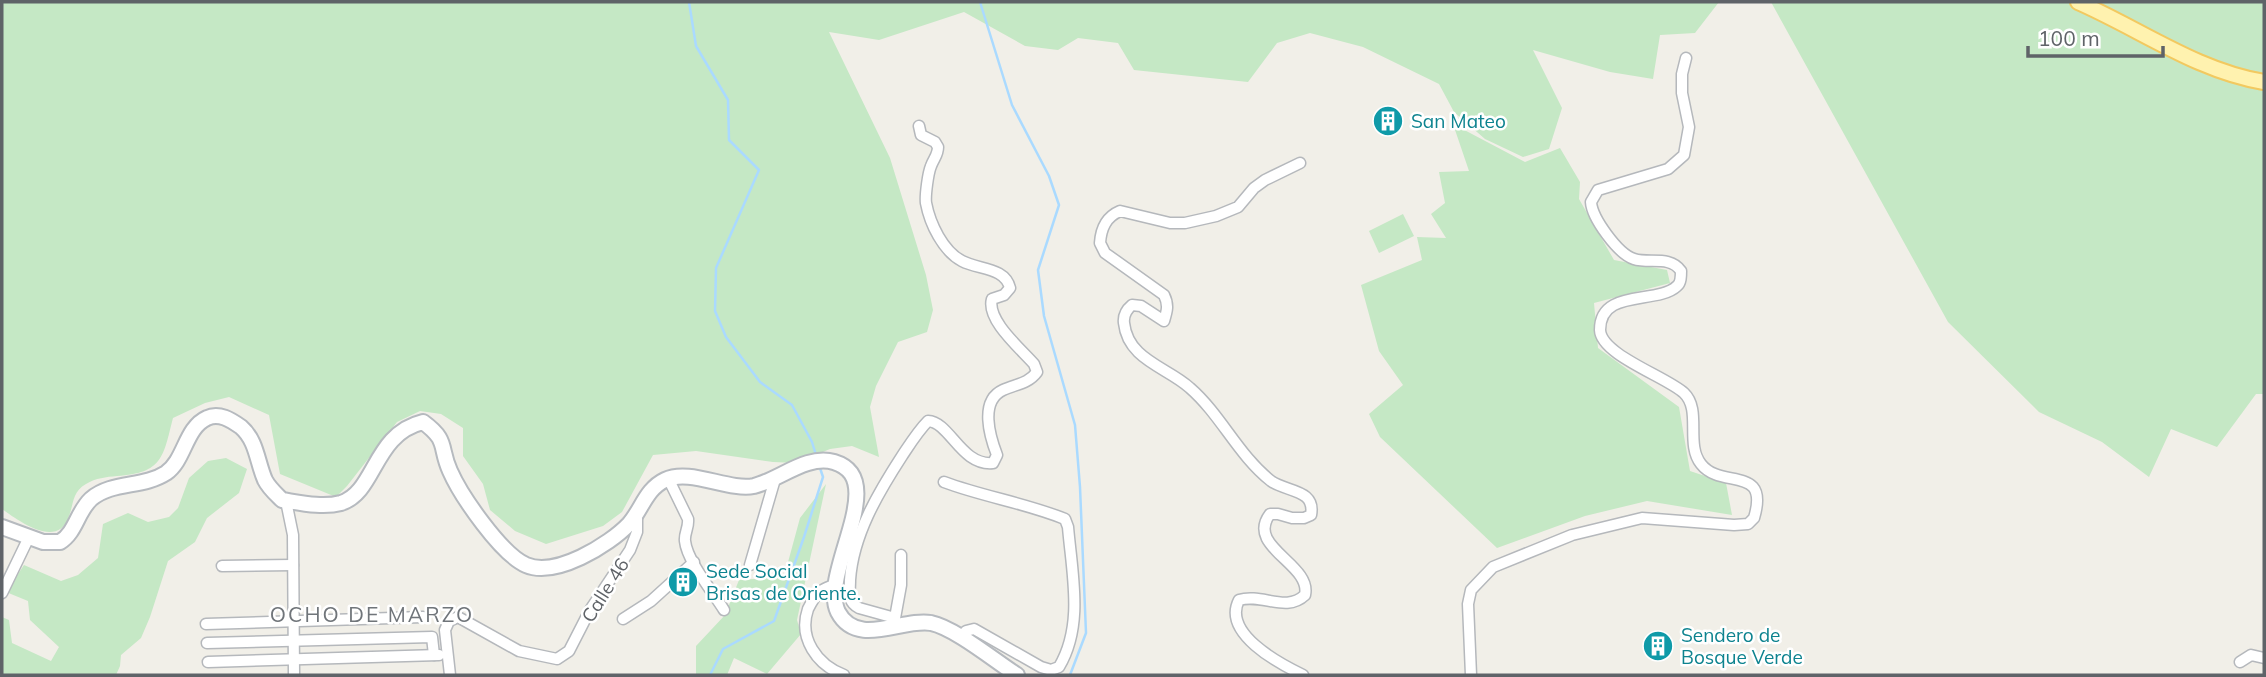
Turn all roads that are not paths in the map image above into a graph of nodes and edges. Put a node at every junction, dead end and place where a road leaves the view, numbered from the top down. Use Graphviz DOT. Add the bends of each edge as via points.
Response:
graph roads {
  1 [pos="2078,2"];
  2 [pos="1686,58"];
  3 [pos="2264,82"];
  4 [pos="919,127"];
  5 [pos="1300,163"];
  6 [pos="668,478"];
  7 [pos="775,479"];
  8 [pos="944,482"];
  9 [pos="286,501"];
  10 [pos="637,512"];
  11 [pos="2,527"];
  12 [pos="2,535"];
  13 [pos="24,535"];
  14 [pos="901,555"];
  15 [pos="694,562"];
  16 [pos="293,565"];
  17 [pos="750,565"];
  18 [pos="222,566"];
  19 [pos="836,584"];
  20 [pos="2,593"];
  21 [pos="724,610"];
  22 [pos="423,617"];
  23 [pos="623,619"];
  24 [pos="292,622"];
  25 [pos="895,622"];
  26 [pos="206,624"];
  27 [pos="961,639"];
  28 [pos="293,641"];
  29 [pos="207,643"];
  30 [pos="434,655"];
  31 [pos="446,655"];
  32 [pos="2264,658"];
  33 [pos="293,660"];
  34 [pos="208,662"];
  35 [pos="2239,663"];
  36 [pos="294,675"];
  37 [pos="450,675"];
  38 [pos="845,675"];
  39 [pos="1017,675"];
  40 [pos="1303,675"];
  41 [pos="1471,675"];
  1 -- 3 [label="main road" via="2156,42 2236,76"];
  2 -- 41 [label="street" via="1682,93 1689,127 1684,155 1668,169 1598,190 1591,201 1593,214 1624,254 1672,264 1681,271 1680,281 1668,291 1607,310 1601,334 1609,347 1684,393 1691,406 1701,464 1710,472 1752,486 1758,498 1754,518 1748,524 1734,525 1642,518 1572,536 1493,567 1471,590 1468,604"];
  4 -- 25 [label="street" via="921,135 939,146 926,196 933,224 955,257 1007,278 1010,288 992,299 991,309 1037,370 1032,378 1000,391 991,401 989,431 997,455 993,463 980,462 955,444 944,429 928,421 883,484 852,563 850,597 854,606"];
  5 -- 40 [label="street" via="1265,180 1238,207 1224,214 1170,223 1120,211 1105,224 1100,243 1105,253 1167,300 1164,321 1132,305 1123,317 1129,341 1138,353 1197,394 1240,450 1272,482 1310,500 1311,515 1270,514 1265,520 1269,542 1299,572 1305,581 1305,595 1297,603 1284,604 1249,597 1239,600 1235,608 1245,636"];
  6 -- 7 [label="main road" via="751,486"];
  6 -- 10 [label="main road" via="648,492"];
  6 -- 15 [label="street" via="688,519 685,542"];
  7 -- 17 [label="street"];
  7 -- 19 [label="main road" via="816,462 833,462 856,479 858,495"];
  8 -- 27 [label="street" via="1045,511 1065,519 1068,527 1075,611 1072,638 1059,667 1041,667 974,629"];
  9 -- 10 [label="main road" via="344,502 362,486 397,433 423,422 442,440 449,468 479,518 515,559 527,566 551,567 600,548"];
  9 -- 13 [label="main road" via="265,481 248,435 227,418 212,416 196,427 173,467 154,479 100,492 60,542"];
  9 -- 16 [label="street"];
  10 -- 31 [label="street, Calle 46" via="637,532 630,550 569,651 557,659 519,651 458,617 449,621 445,630"];
  11 -- 13 [label="main road"];
  12 -- 13 [label="street"];
  13 -- 20 [label="street"];
  14 -- 25 [label="street"];
  15 -- 21 [label="street"];
  15 -- 23 [label="street"];
  16 -- 18 [label="street"];
  16 -- 24 [label="street"];
  19 -- 25 [label="main road" via="837,610 846,622 874,630"];
  19 -- 38 [label="street" via="811,603 805,635 825,665"];
  22 -- 24 [label="street"];
  24 -- 26 [label="street"];
  24 -- 28 [label="street"];
  25 -- 27 [label="main road" via="930,623"];
  27 -- 39 [label="main road"];
  28 -- 29 [label="street"];
  28 -- 30 [label="street" via="432,638"];
  28 -- 33 [label="street"];
  30 -- 31 [label="street"];
  30 -- 33 [label="street"];
  31 -- 37 [label="street"];
  32 -- 35 [label="street" via="2250,655"];
  33 -- 34 [label="street"];
  33 -- 36 [label="street"];
}
